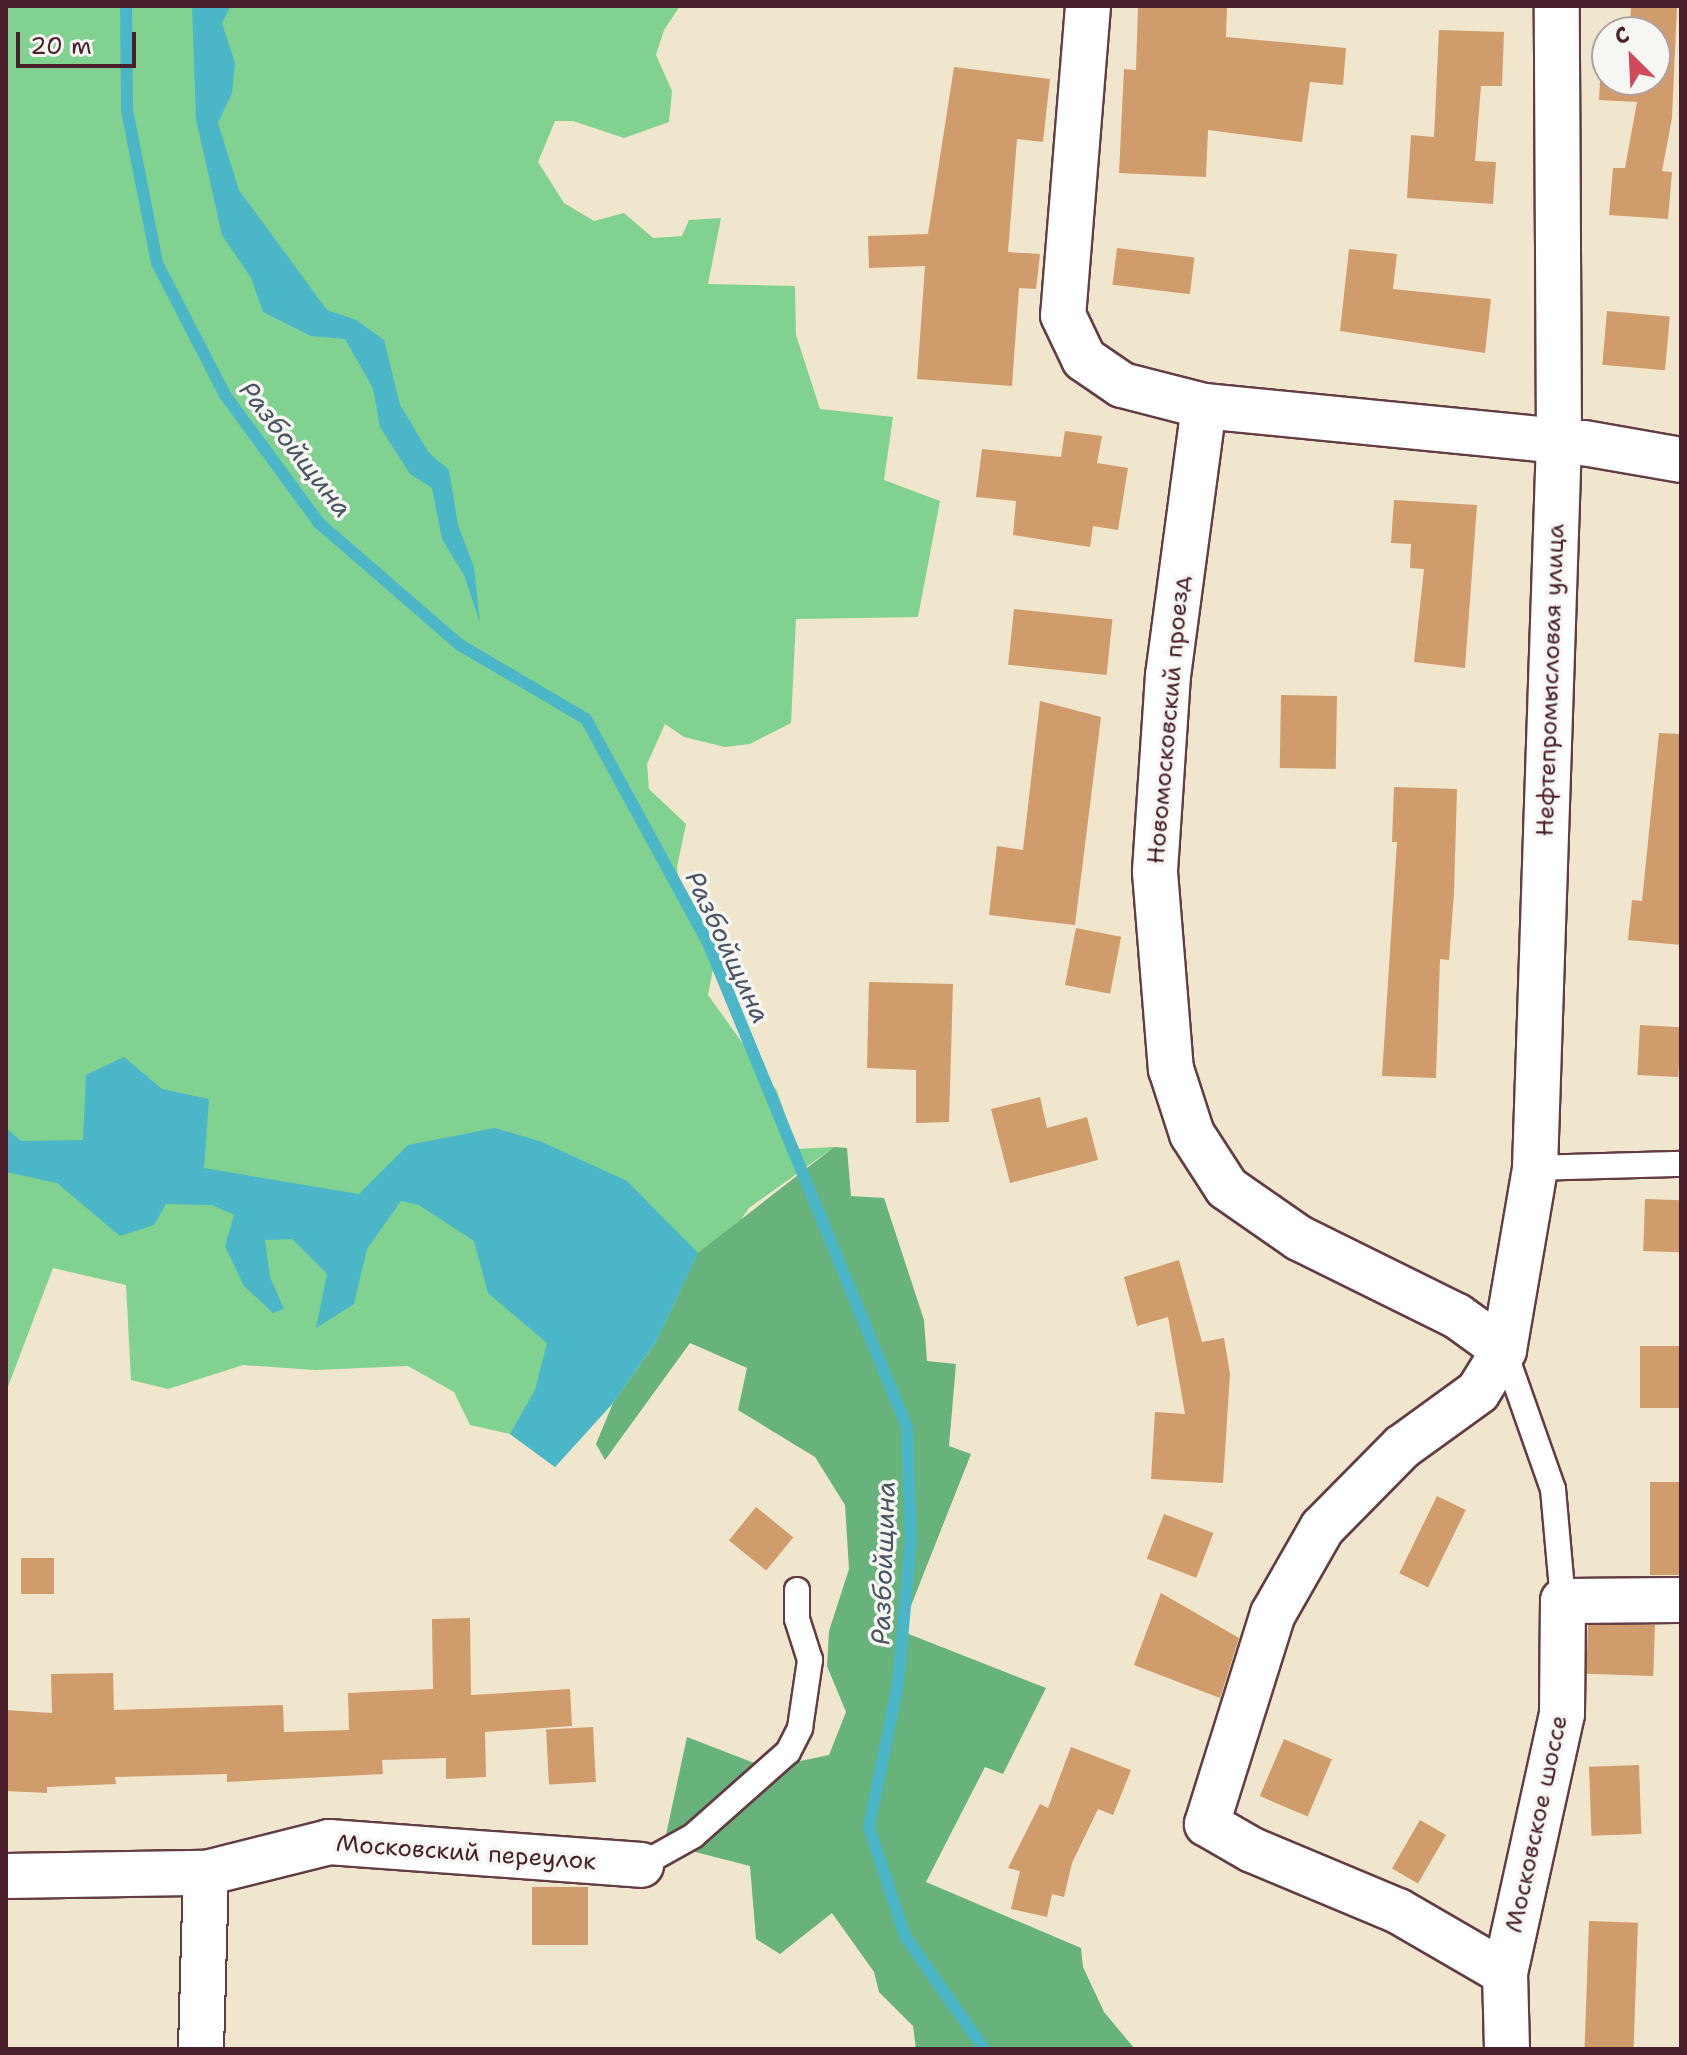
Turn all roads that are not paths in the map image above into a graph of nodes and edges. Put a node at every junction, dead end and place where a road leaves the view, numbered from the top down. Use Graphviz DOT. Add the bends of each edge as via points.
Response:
graph roads {
  1 [pos="1088,6"];
  2 [pos="1557,6"];
  3 [pos="1204,406"];
  4 [pos="1559,440"];
  5 [pos="1681,460"];
  6 [pos="1681,1164"];
  7 [pos="1535,1168"];
  8 [pos="1504,1350"];
  9 [pos="797,1590"];
  10 [pos="1681,1600"];
  11 [pos="1563,1601"];
  12 [pos="641,1865"];
  13 [pos="206,1873"];
  14 [pos="6,1876"];
  15 [pos="1505,1973"];
  16 [pos="201,2049"];
  17 [pos="1507,2049"];
  1 -- 3 [label="street" via="1063,315 1084,359 1122,385"];
  2 -- 4 [label="street, Нефтепромысловая улица"];
  3 -- 4 [label="street"];
  3 -- 8 [label="street, Новомосковский проезд" via="1168,675 1155,872 1171,1069 1187,1121 1227,1188 1299,1238 1457,1316"];
  4 -- 5 [label="street"];
  4 -- 7 [label="street, Нефтепромысловая улица"];
  6 -- 7 [label="lane"];
  7 -- 8 [label="street, Нефтепромысловая улица"];
  8 -- 11 [label="lane" via="1553,1489"];
  8 -- 15 [label="street, Московское шоссе" via="1478,1392 1402,1447 1322,1528 1273,1614 1207,1824 1252,1850 1398,1911"];
  9 -- 12 [label="lane" via="797,1619 810,1660 800,1728 788,1752 693,1836"];
  10 -- 11 [label="street"];
  11 -- 15 [label="street, Московское шоссе" via="1562,1714"];
  12 -- 13 [label="street, Московский переулок" via="329,1842"];
  13 -- 14 [label="street, Московский переулок"];
  13 -- 16 [label="street"];
  15 -- 17 [label="street, Московское шоссе"];
}
